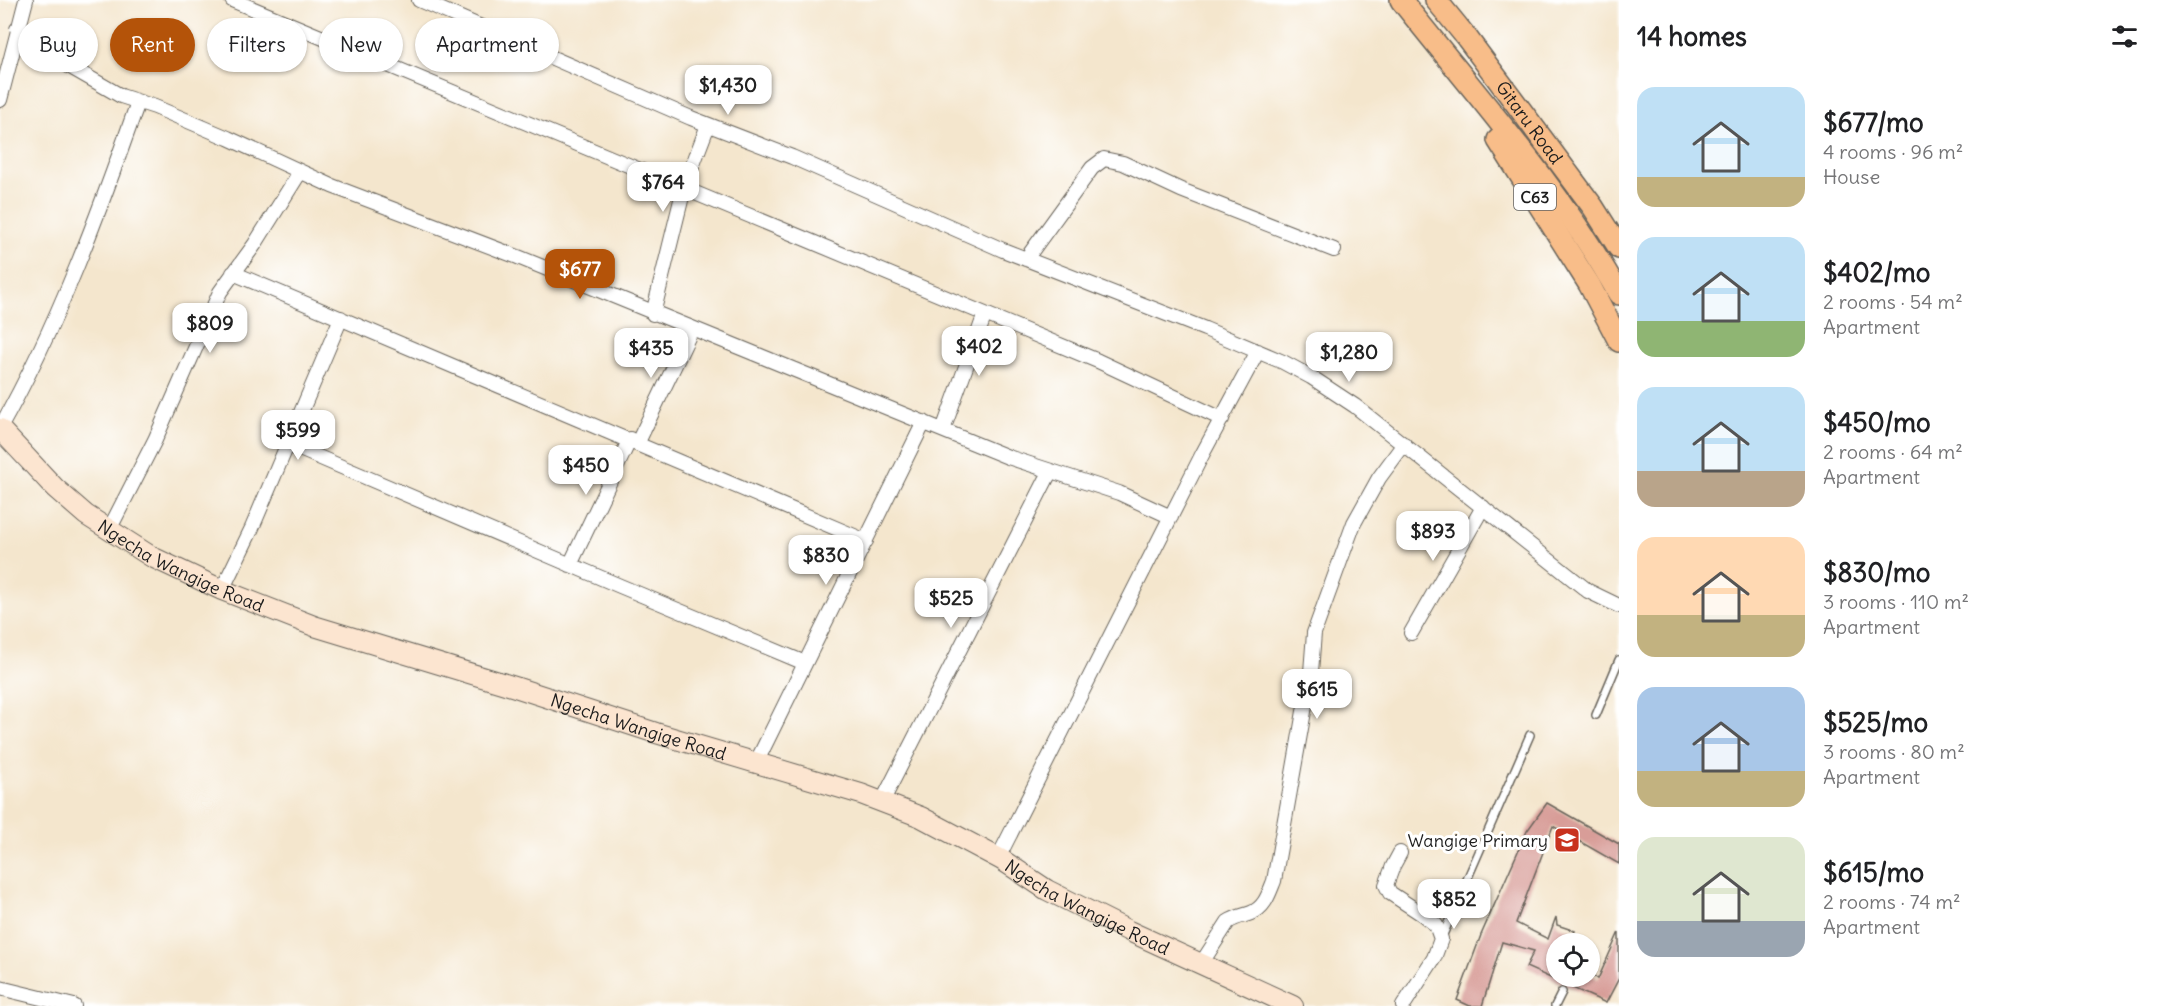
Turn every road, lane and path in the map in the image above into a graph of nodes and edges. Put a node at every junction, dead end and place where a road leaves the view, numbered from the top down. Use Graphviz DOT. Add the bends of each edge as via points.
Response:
graph roads {
  1 [pos="26,0"];
  2 [pos="232,0"];
  3 [pos="419,0"];
  4 [pos="1401,0"];
  5 [pos="1436,0"];
  6 [pos="17,30"];
  7 [pos="1467,38"];
  8 [pos="1445,56"];
  9 [pos="0,100"];
  10 [pos="138,102"];
  11 [pos="708,125"];
  12 [pos="300,172"];
  13 [pos="684,188"];
  14 [pos="1619,220"];
  15 [pos="1619,248"];
  16 [pos="1334,250"];
  17 [pos="1026,259"];
  18 [pos="233,273"];
  19 [pos="1619,294"];
  20 [pos="653,314"];
  21 [pos="985,314"];
  22 [pos="341,318"];
  23 [pos="692,329"];
  24 [pos="1619,341"];
  25 [pos="1258,351"];
  26 [pos="1222,419"];
  27 [pos="924,422"];
  28 [pos="0,428"];
  29 [pos="943,430"];
  30 [pos="634,440"];
  31 [pos="288,444"];
  32 [pos="1404,444"];
  33 [pos="1050,472"];
  34 [pos="1483,507"];
  35 [pos="1171,517"];
  36 [pos="110,530"];
  37 [pos="866,541"];
  38 [pos="570,565"];
  39 [pos="222,590"];
  40 [pos="1619,606"];
  41 [pos="1411,633"];
  42 [pos="1619,660"];
  43 [pos="805,663"];
  44 [pos="1596,715"];
  45 [pos="1530,735"];
  46 [pos="756,763"];
  47 [pos="882,802"];
  48 [pos="1400,853"];
  49 [pos="998,858"];
  50 [pos="1441,939"];
  51 [pos="1201,964"];
  52 [pos="0,988"];
  53 [pos="1562,992"];
  54 [pos="74,1006"];
  55 [pos="1293,1006"];
  56 [pos="1403,1006"];
  57 [pos="1556,1006"];
  1 -- 6 [label="street"];
  2 -- 13 [label="street"];
  3 -- 11 [label="street"];
  4 -- 8 [label="main road, C63"];
  5 -- 7 [label="main road, Gitaru Road / C63"];
  6 -- 9 [label="street"];
  6 -- 10 [label="street" via="92,81"];
  7 -- 14 [label="main road, C63" via="1518,92"];
  7 -- 15 [label="main road, Gitaru Road / C63"];
  8 -- 19 [label="main road, C63" via="1573,218"];
  8 -- 24 [label="main road, C63" via="1589,284"];
  10 -- 12 [label="street"];
  10 -- 28 [label="street" via="106,194 56,316"];
  11 -- 13 [label="street"];
  11 -- 17 [label="street" via="792,157"];
  12 -- 18 [label="street"];
  12 -- 20 [label="street"];
  13 -- 20 [label="street"];
  13 -- 21 [label="street"];
  16 -- 17 [label="street" via="1123,163 1104,159 1092,168"];
  17 -- 25 [label="street"];
  18 -- 22 [label="street"];
  18 -- 36 [label="street" via="220,292 155,440"];
  20 -- 23 [label="street"];
  21 -- 26 [label="street"];
  21 -- 29 [label="street"];
  22 -- 30 [label="street"];
  22 -- 31 [label="street"];
  23 -- 27 [label="street"];
  23 -- 30 [label="street"];
  25 -- 26 [label="street"];
  25 -- 32 [label="street" via="1311,377"];
  26 -- 35 [label="street"];
  27 -- 29 [label="street"];
  27 -- 37 [label="street"];
  28 -- 36 [label="street, Ngecha Wangige Road" via="55,488"];
  29 -- 33 [label="street"];
  30 -- 37 [label="street"];
  30 -- 38 [label="street"];
  31 -- 38 [label="street"];
  31 -- 39 [label="street"];
  32 -- 34 [label="street"];
  32 -- 51 [label="street" via="1354,523 1317,625 1274,881 1259,910 1228,922"];
  33 -- 35 [label="street" via="1119,494"];
  33 -- 47 [label="street"];
  34 -- 40 [label="street" via="1588,591"];
  34 -- 41 [label="street"];
  35 -- 49 [label="street"];
  36 -- 39 [label="street, Ngecha Wangige Road" via="152,557"];
  37 -- 43 [label="street"];
  38 -- 43 [label="street"];
  39 -- 46 [label="street, Ngecha Wangige Road" via="314,626"];
  42 -- 44 [label="lane"];
  43 -- 46 [label="street"];
  45 -- 50 [label="lane"];
  46 -- 47 [label="street, Ngecha Wangige Road"];
  47 -- 49 [label="street, Ngecha Wangige Road" via="937,824"];
  48 -- 50 [label="street" via="1386,885 1390,893 1436,925"];
  49 -- 51 [label="street, Ngecha Wangige Road" via="1047,890"];
  50 -- 56 [label="street" via="1434,958"];
  51 -- 55 [label="street, Ngecha Wangige Road"];
  52 -- 54 [label="street"];
  53 -- 57 [label="lane"];
}
